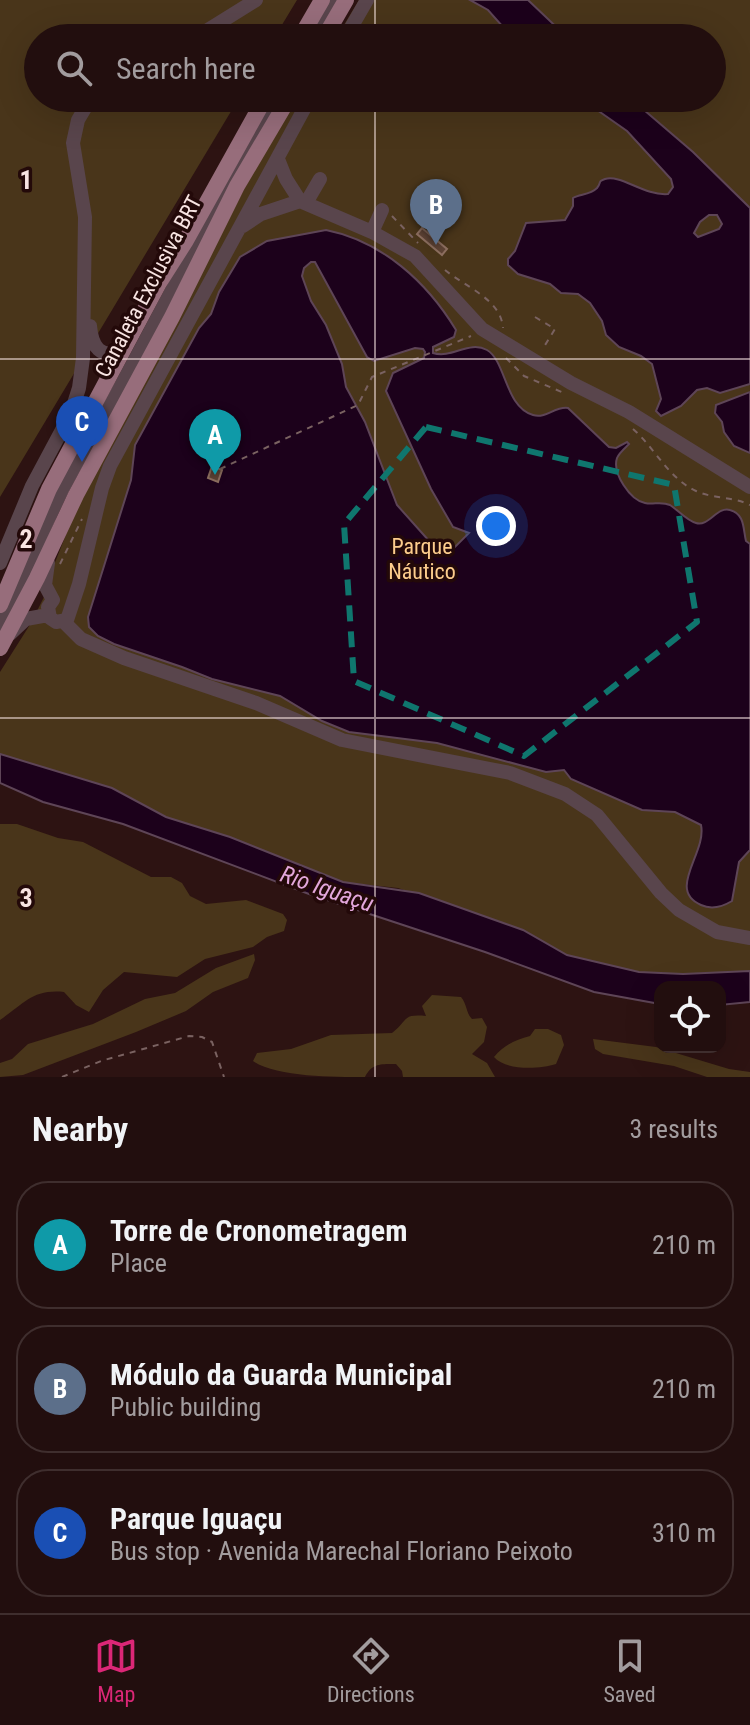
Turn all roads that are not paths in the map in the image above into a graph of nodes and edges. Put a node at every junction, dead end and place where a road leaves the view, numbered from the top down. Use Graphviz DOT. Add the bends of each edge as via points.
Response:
graph roads {
  1 [pos="256,0"];
  2 [pos="322,0"];
  3 [pos="334,0"];
  4 [pos="346,0"];
  5 [pos="367,0"];
  6 [pos="217,24"];
  7 [pos="308,24"];
  8 [pos="319,24"];
  9 [pos="332,24"];
  10 [pos="353,24"];
  11 [pos="83,112"];
  12 [pos="257,112"];
  13 [pos="269,112"];
  14 [pos="281,112"];
  15 [pos="303,112"];
  16 [pos="278,159"];
  17 [pos="320,179"];
  18 [pos="303,202"];
  19 [pos="386,213"];
  20 [pos="240,228"];
  21 [pos="372,232"];
  22 [pos="84,278"];
  23 [pos="122,351"];
  24 [pos="750,487"];
  25 [pos="57,534"];
  26 [pos="0,563"];
  27 [pos="0,605"];
  28 [pos="50,607"];
  29 [pos="68,616"];
  30 [pos="1,638"];
  31 [pos="750,938"];
  1 -- 6 [label="lane"];
  2 -- 7 [label="main road"];
  3 -- 8 [label="lane"];
  4 -- 9 [label="main road"];
  5 -- 10 [label="lane"];
  11 -- 22 [label="lane" via="73,143 84,205"];
  12 -- 23 [label="main road"];
  13 -- 30 [label="lane, Canaleta Exclusiva BRT" via="62,490"];
  14 -- 25 [label="main road"];
  15 -- 16 [label="lane"];
  16 -- 18 [label="lane"];
  16 -- 20 [label="lane"];
  17 -- 18 [label="lane"];
  18 -- 20 [label="lane" via="261,214"];
  18 -- 21 [label="lane"];
  19 -- 21 [label="lane"];
  20 -- 29 [label="lane" via="105,477"];
  21 -- 24 [label="lane" via="415,256 469,318 503,343"];
  22 -- 23 [label="lane" via="93,345 107,354"];
  22 -- 26 [label="lane" via="82,373 75,403"];
  23 -- 27 [label="main road" via="49,489"];
  25 -- 28 [label="lane" via="45,579"];
  25 -- 30 [label="main road"];
  28 -- 29 [label="lane" via="53,621"];
  28 -- 29 [label="lane" via="60,598 67,600"];
  28 -- 30 [label="lane"];
  29 -- 31 [label="lane" via="81,639 342,740 510,773 565,794 597,815 679,910 717,932"];
}
